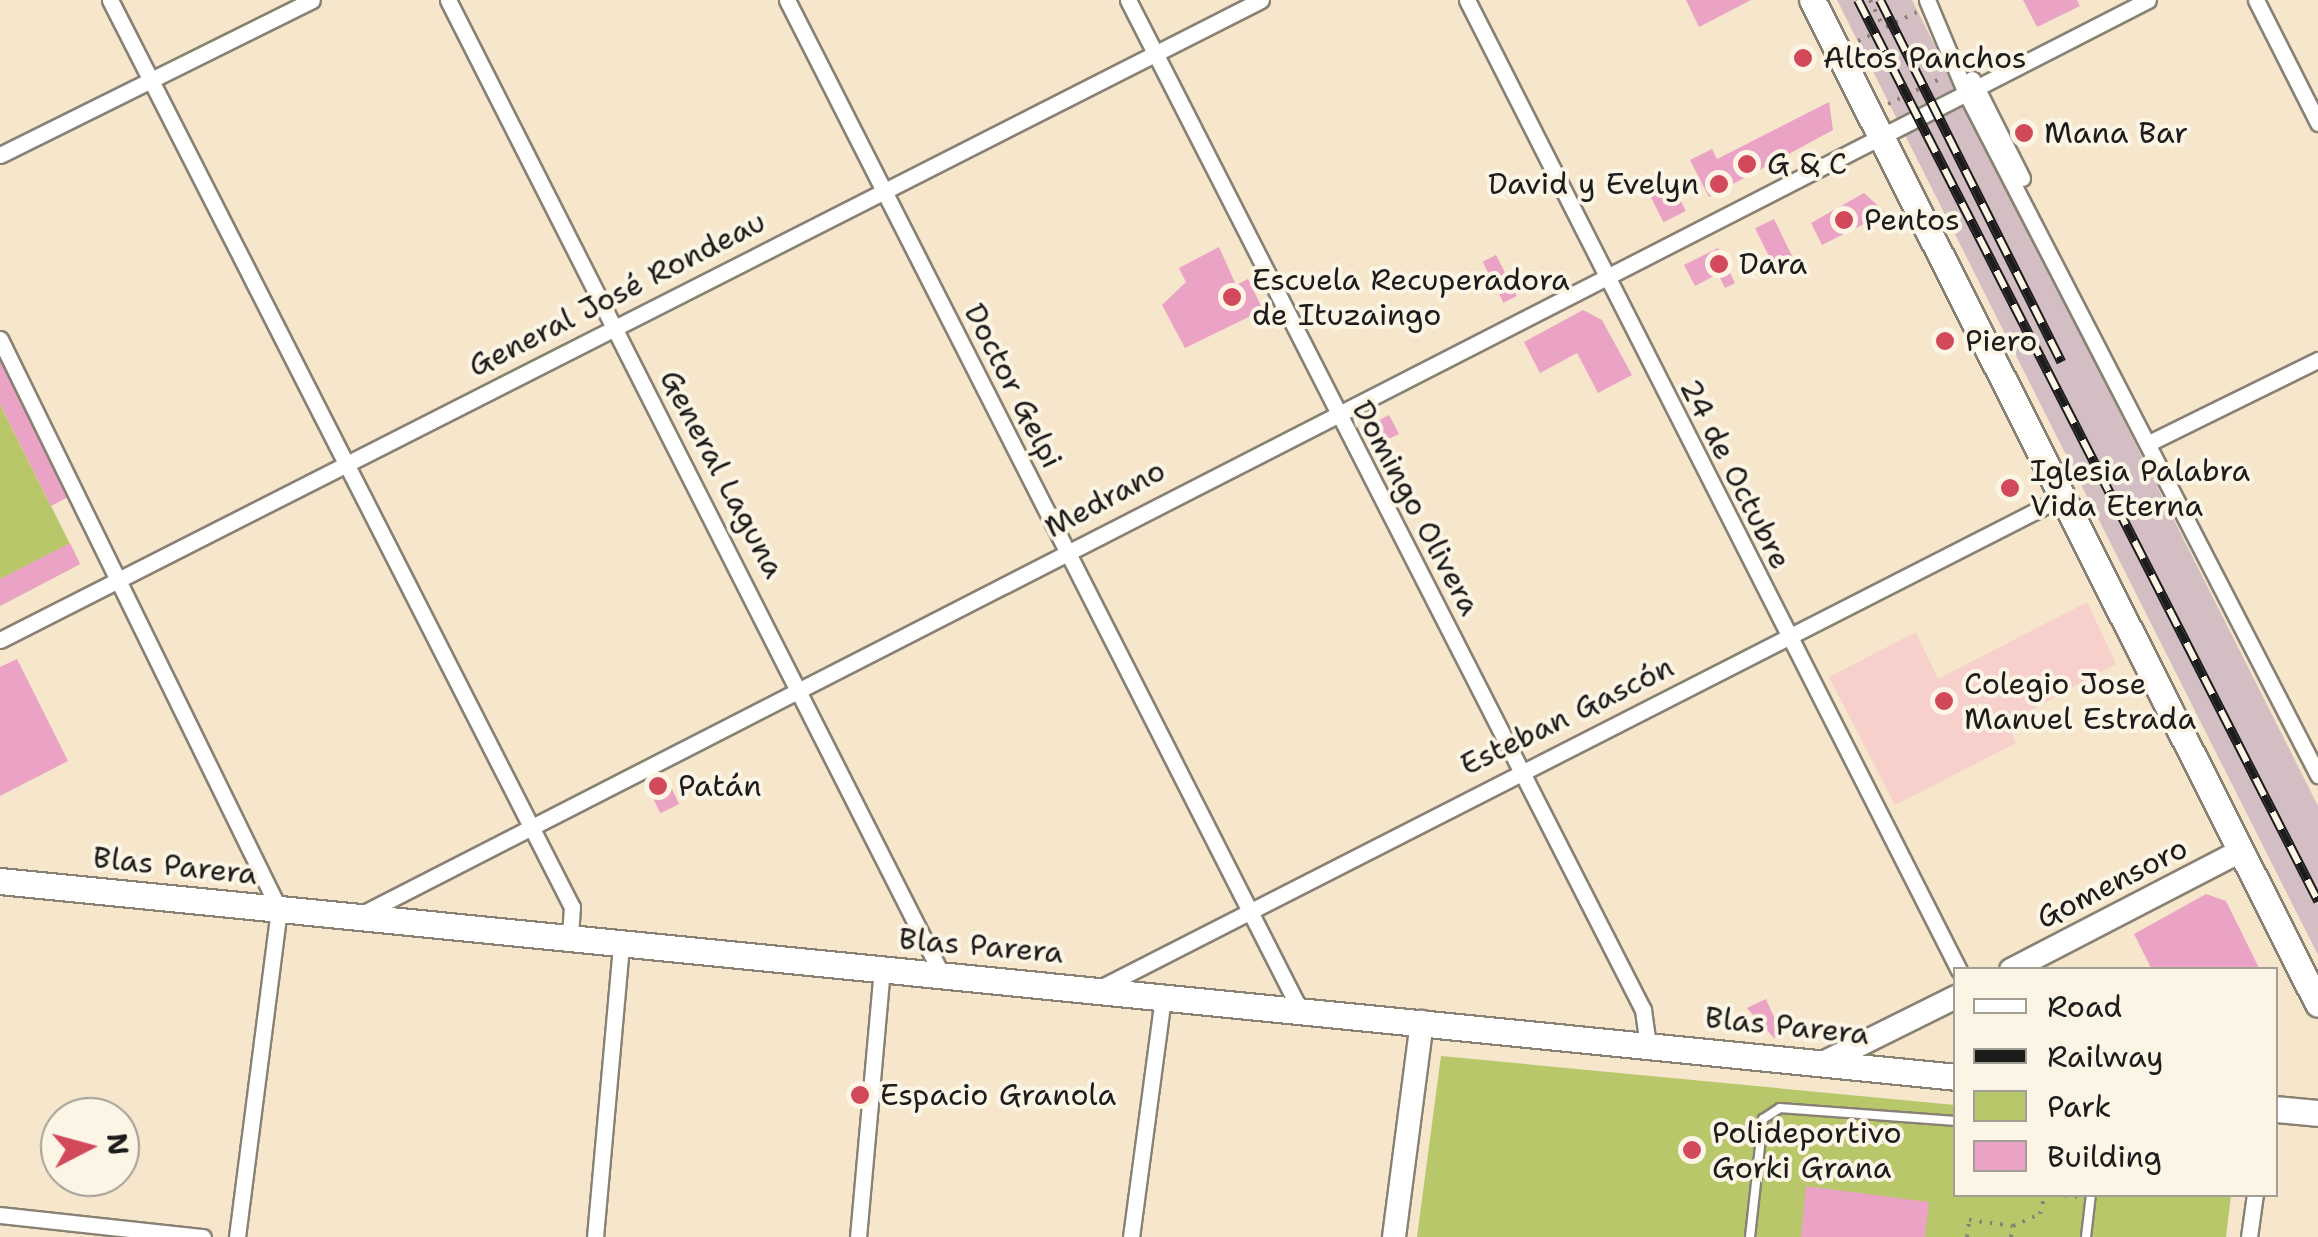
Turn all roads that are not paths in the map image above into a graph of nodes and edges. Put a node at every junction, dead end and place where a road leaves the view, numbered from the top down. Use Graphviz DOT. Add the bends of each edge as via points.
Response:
graph roads {
  1 [pos="110,0"];
  2 [pos="312,0"];
  3 [pos="448,0"];
  4 [pos="788,0"];
  5 [pos="1128,0"];
  6 [pos="1261,0"];
  7 [pos="1467,0"];
  8 [pos="1812,0"];
  9 [pos="2148,0"];
  10 [pos="2256,0"];
  11 [pos="1928,3"];
  12 [pos="1156,52"];
  13 [pos="150,82"];
  14 [pos="1970,88"];
  15 [pos="2318,124"];
  16 [pos="1879,136"];
  17 [pos="0,155"];
  18 [pos="882,190"];
  19 [pos="1604,276"];
  20 [pos="614,325"];
  21 [pos="0,339"];
  22 [pos="2318,360"];
  23 [pos="1334,410"];
  24 [pos="2151,442"];
  25 [pos="346,463"];
  26 [pos="2063,497"];
  27 [pos="1067,550"];
  28 [pos="120,583"];
  29 [pos="1788,639"];
  30 [pos="0,640"];
  31 [pos="802,686"];
  32 [pos="1520,768"];
  33 [pos="2318,774"];
  34 [pos="527,830"];
  35 [pos="2241,851"];
  36 [pos="0,881"];
  37 [pos="1247,907"];
  38 [pos="279,909"];
  39 [pos="358,916"];
  40 [pos="570,938"];
  41 [pos="621,942"];
  42 [pos="1958,967"];
  43 [pos="2017,967"];
  44 [pos="882,969"];
  45 [pos="942,975"];
  46 [pos="1098,989"];
  47 [pos="1164,996"];
  48 [pos="1953,999"];
  49 [pos="2318,1004"];
  50 [pos="1300,1010"];
  51 [pos="1422,1022"];
  52 [pos="1648,1044"];
  53 [pos="1825,1062"];
  54 [pos="1953,1077"];
  55 [pos="2278,1108"];
  56 [pos="2318,1113"];
  57 [pos="1953,1121"];
  58 [pos="2091,1197"];
  59 [pos="2255,1197"];
  60 [pos="0,1216"];
  61 [pos="204,1237"];
  62 [pos="238,1237"];
  63 [pos="595,1237"];
  64 [pos="858,1237"];
  65 [pos="1131,1237"];
  66 [pos="1394,1237"];
  67 [pos="1750,1237"];
  68 [pos="2086,1237"];
  69 [pos="2249,1237"];
  1 -- 13 [label="street"];
  2 -- 13 [label="street"];
  3 -- 20 [label="street, General Laguna"];
  4 -- 18 [label="street, Doctor Gelpi"];
  5 -- 12 [label="street, Domingo Olivera"];
  6 -- 12 [label="street, General José Rondeau"];
  7 -- 19 [label="street, 24 de Octubre"];
  8 -- 16 [label="main road"];
  9 -- 14 [label="street, Medrano"];
  10 -- 15 [label="street"];
  11 -- 14 [label="street"];
  12 -- 18 [label="street, General José Rondeau"];
  12 -- 23 [label="street, Domingo Olivera"];
  13 -- 17 [label="street"];
  13 -- 25 [label="street"];
  14 -- 16 [label="street, Medrano"];
  14 -- 24 [label="street"];
  16 -- 19 [label="street, Medrano"];
  16 -- 26 [label="main road"];
  18 -- 20 [label="street, General José Rondeau"];
  18 -- 27 [label="street, Doctor Gelpi"];
  19 -- 23 [label="street, Medrano"];
  19 -- 29 [label="street, 24 de Octubre"];
  20 -- 25 [label="street, General José Rondeau"];
  20 -- 31 [label="street, General Laguna"];
  21 -- 28 [label="street"];
  22 -- 24 [label="street"];
  23 -- 27 [label="street, Medrano"];
  23 -- 32 [label="street, Domingo Olivera"];
  24 -- 33 [label="street"];
  25 -- 28 [label="street, General José Rondeau"];
  25 -- 34 [label="street"];
  26 -- 29 [label="street, Esteban Gascón"];
  26 -- 35 [label="main road"];
  27 -- 31 [label="street, Medrano"];
  27 -- 37 [label="street, Doctor Gelpi"];
  28 -- 30 [label="street, General José Rondeau"];
  28 -- 38 [label="street"];
  29 -- 32 [label="street, Esteban Gascón"];
  29 -- 42 [label="street, 24 de Octubre"];
  31 -- 34 [label="street, Medrano"];
  31 -- 45 [label="street, General Laguna"];
  32 -- 37 [label="street, Esteban Gascón"];
  32 -- 52 [label="street, Domingo Olivera" via="1643,1010"];
  34 -- 39 [label="street, Medrano"];
  34 -- 40 [label="street" via="572,906"];
  35 -- 43 [label="street, Gomensoro"];
  35 -- 49 [label="main road"];
  36 -- 38 [label="main road, Blas Parera"];
  37 -- 46 [label="street, Esteban Gascón"];
  37 -- 50 [label="street, Doctor Gelpi"];
  38 -- 39 [label="main road, Blas Parera"];
  38 -- 62 [label="street"];
  39 -- 40 [label="main road, Blas Parera"];
  40 -- 41 [label="main road, Blas Parera"];
  41 -- 44 [label="main road, Blas Parera"];
  41 -- 63 [label="street"];
  44 -- 45 [label="main road, Blas Parera"];
  44 -- 64 [label="street"];
  45 -- 46 [label="main road, Blas Parera"];
  46 -- 47 [label="main road, Blas Parera"];
  47 -- 50 [label="main road, Blas Parera"];
  47 -- 65 [label="street"];
  48 -- 53 [label="street"];
  50 -- 51 [label="main road, Blas Parera"];
  51 -- 52 [label="main road, Blas Parera"];
  51 -- 66 [label="street"];
  52 -- 53 [label="main road, Blas Parera"];
  53 -- 54 [label="main road, Blas Parera"];
  55 -- 56 [label="main road"];
  57 -- 67 [label="lane" via="1780,1108 1764,1118"];
  58 -- 68 [label="lane"];
  59 -- 69 [label="street"];
  60 -- 61 [label="street"];
}
